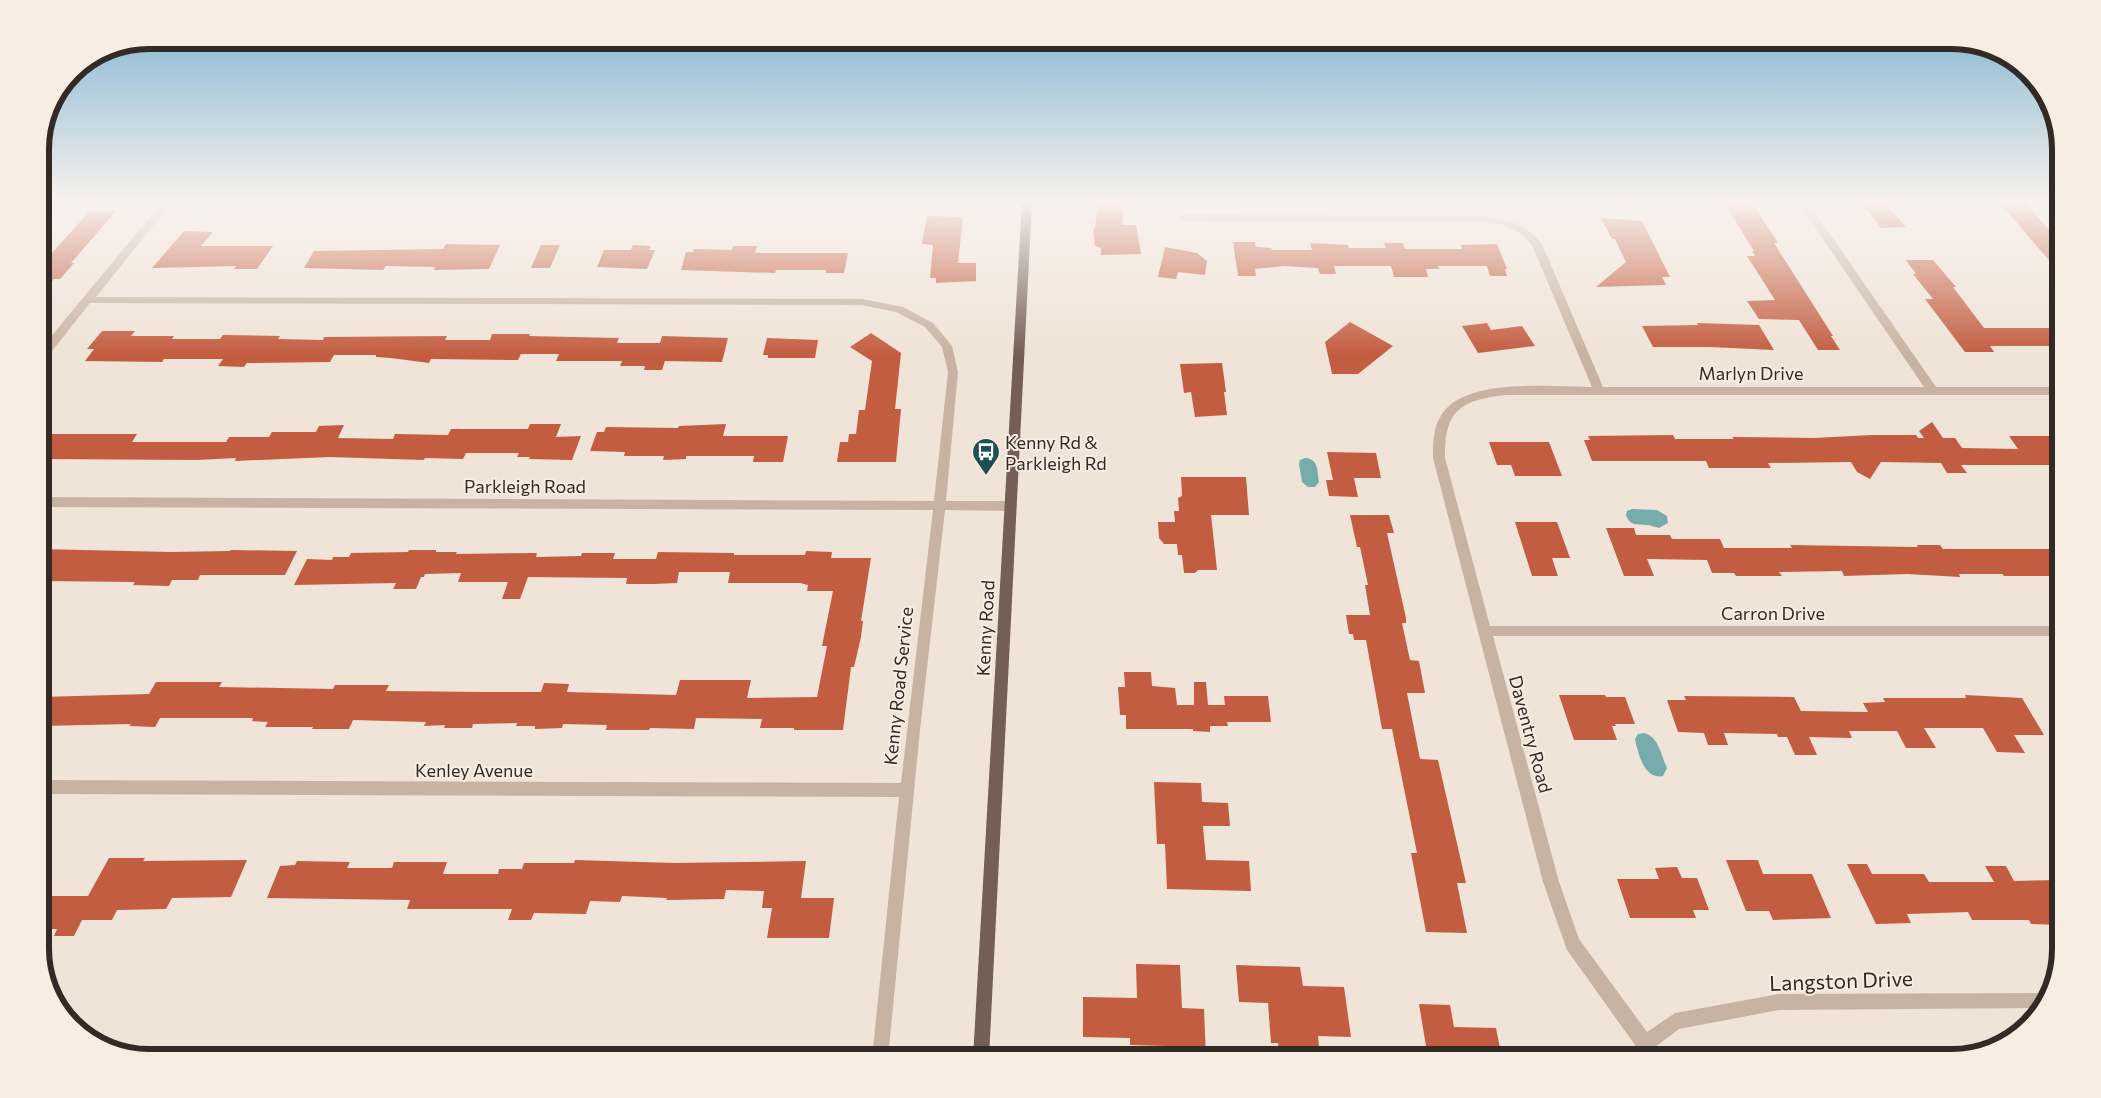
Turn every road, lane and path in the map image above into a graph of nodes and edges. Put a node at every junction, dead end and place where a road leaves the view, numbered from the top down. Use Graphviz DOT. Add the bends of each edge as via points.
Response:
graph roads {
  1 [pos="127,252"];
  2 [pos="1024,252"];
  3 [pos="1540,252"];
  4 [pos="1837,252"];
  5 [pos="88,300"];
  6 [pos="49,347"];
  7 [pos="1932,390"];
  8 [pos="1599,391"];
  9 [pos="2052,391"];
  10 [pos="1448,414"];
  11 [pos="49,502"];
  12 [pos="939,505"];
  13 [pos="1010,506"];
  14 [pos="2052,631"];
  15 [pos="1485,632"];
  16 [pos="49,787"];
  17 [pos="908,790"];
  18 [pos="2038,1000"];
  19 [pos="881,1049"];
  20 [pos="981,1049"];
  21 [pos="1640,1049"];
  22 [pos="1643,1049"];
  1 -- 5 [label="street"];
  2 -- 13 [label="main road, Kenny Road"];
  3 -- 8 [label="street"];
  4 -- 7 [label="street"];
  5 -- 6 [label="street"];
  5 -- 12 [label="street, Kenny Road Service" via="862,302 899,309 929,325 947,346 953,372"];
  7 -- 8 [label="street, Marlyn Drive"];
  7 -- 9 [label="street, Marlyn Drive"];
  8 -- 10 [label="street, Marlyn Drive" via="1489,392 1471,396"];
  10 -- 15 [label="street, Daventry Road" via="1440,426 1439,458"];
  11 -- 12 [label="street, Parkleigh Road"];
  12 -- 13 [label="street, Parkleigh Road"];
  12 -- 17 [label="street, Kenny Road Service"];
  13 -- 20 [label="main road, Kenny Road"];
  14 -- 15 [label="street, Carron Drive"];
  15 -- 21 [label="street, Daventry Road" via="1551,882 1573,944 1616,1006"];
  16 -- 17 [label="street, Kenley Avenue"];
  17 -- 19 [label="street, Kenny Road Service"];
  18 -- 22 [label="street, Langston Drive" via="1779,1002 1675,1021"];
}
